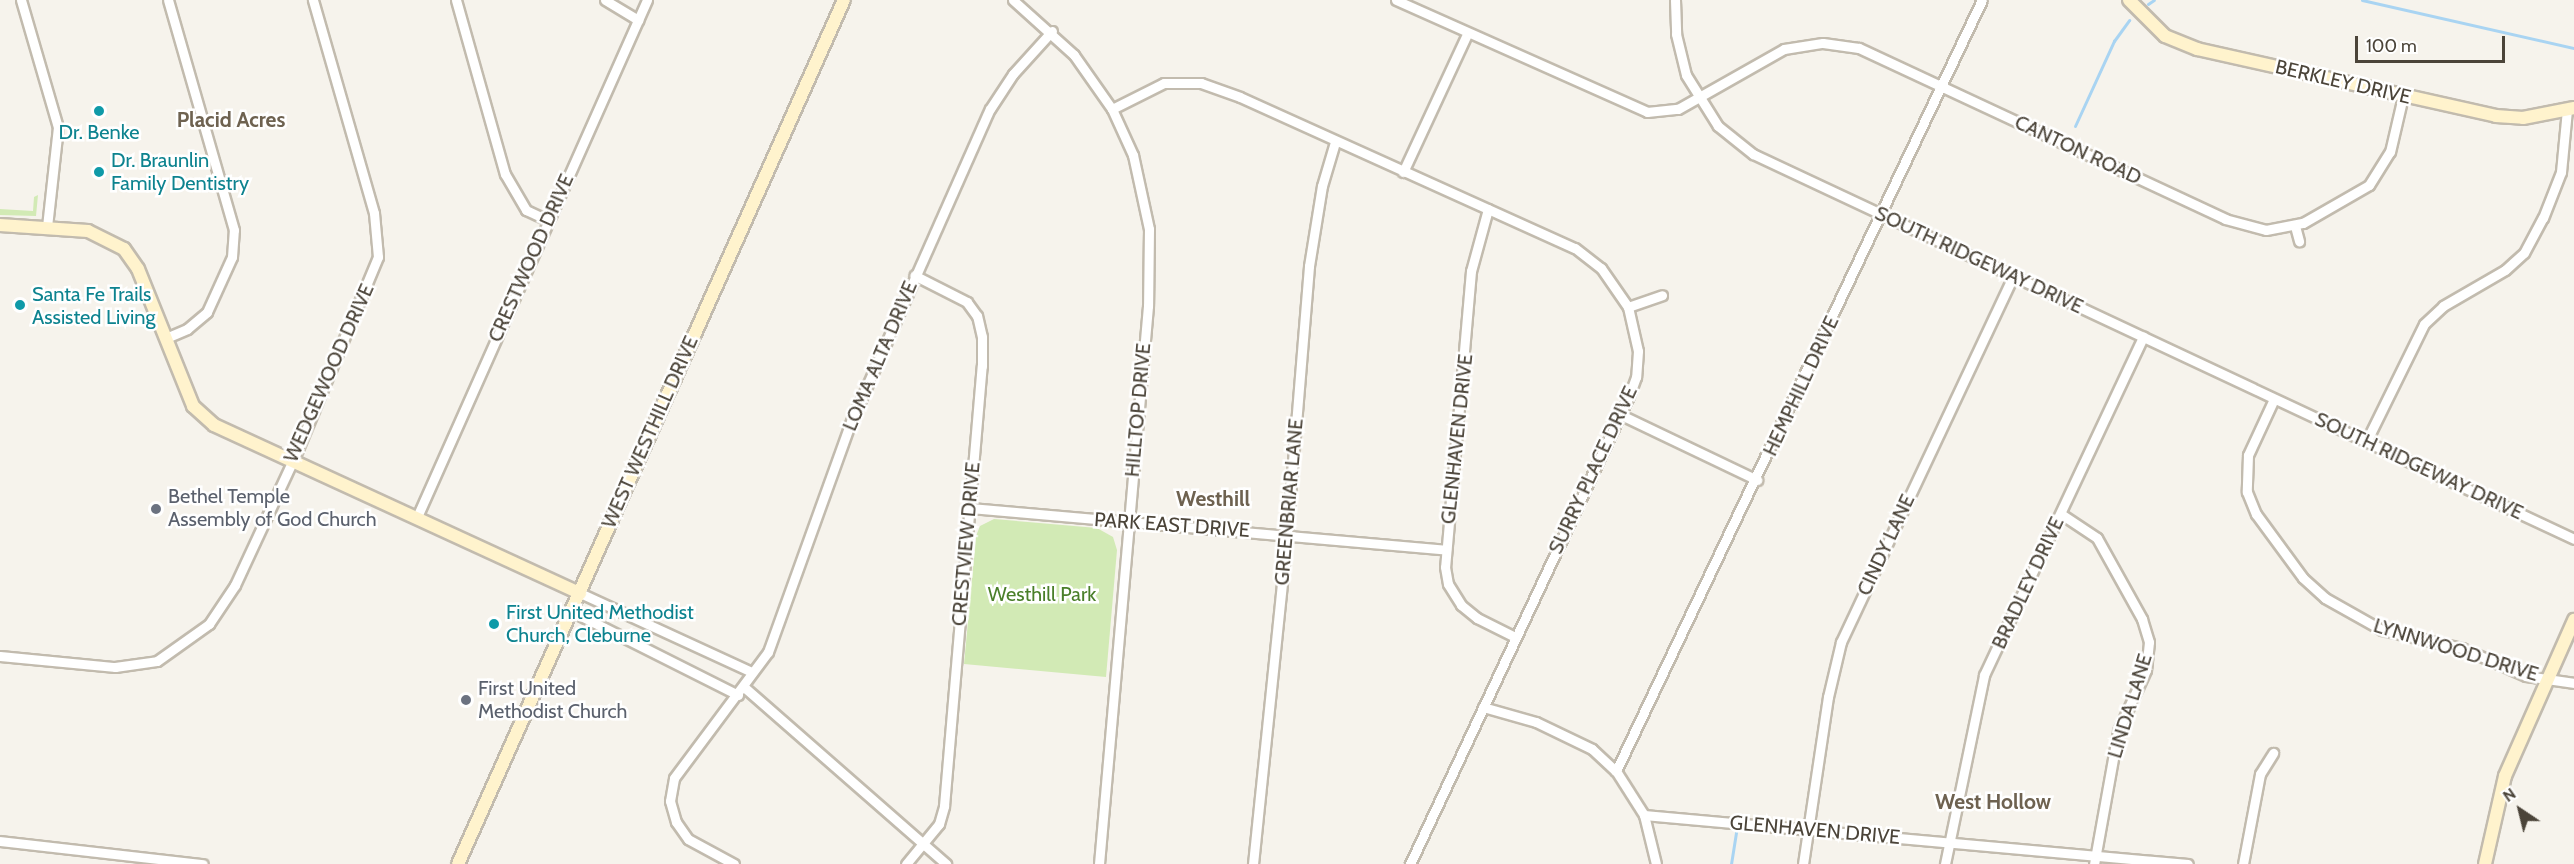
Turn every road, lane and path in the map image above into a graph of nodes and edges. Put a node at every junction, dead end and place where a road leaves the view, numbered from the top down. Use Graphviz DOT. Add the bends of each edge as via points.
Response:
graph roads {
  1 [pos="21,0"];
  2 [pos="168,0"];
  3 [pos="313,0"];
  4 [pos="456,0"];
  5 [pos="605,0"];
  6 [pos="647,0"];
  7 [pos="844,0"];
  8 [pos="1013,0"];
  9 [pos="1396,0"];
  10 [pos="1675,0"];
  11 [pos="1982,0"];
  12 [pos="2129,0"];
  13 [pos="638,21"];
  14 [pos="1052,31"];
  15 [pos="1467,34"];
  16 [pos="1943,86"];
  17 [pos="2403,96"];
  18 [pos="1698,99"];
  19 [pos="1112,109"];
  20 [pos="2571,109"];
  21 [pos="1335,142"];
  22 [pos="1403,172"];
  23 [pos="1488,209"];
  24 [pos="1881,214"];
  25 [pos="546,220"];
  26 [pos="0,225"];
  27 [pos="2295,226"];
  28 [pos="47,227"];
  29 [pos="2299,241"];
  30 [pos="914,275"];
  31 [pos="2013,277"];
  32 [pos="1662,295"];
  33 [pos="1628,307"];
  34 [pos="2144,337"];
  35 [pos="165,338"];
  36 [pos="2274,399"];
  37 [pos="1621,415"];
  38 [pos="2366,442"];
  39 [pos="292,459"];
  40 [pos="1757,480"];
  41 [pos="969,508"];
  42 [pos="2061,514"];
  43 [pos="417,517"];
  44 [pos="1128,522"];
  45 [pos="1287,534"];
  46 [pos="2574,539"];
  47 [pos="1446,550"];
  48 [pos="580,593"];
  49 [pos="571,611"];
  50 [pos="2574,620"];
  51 [pos="1515,637"];
  52 [pos="0,656"];
  53 [pos="752,672"];
  54 [pos="2547,678"];
  55 [pos="2574,683"];
  56 [pos="744,687"];
  57 [pos="738,695"];
  58 [pos="1483,707"];
  59 [pos="2273,753"];
  60 [pos="1616,771"];
  61 [pos="1644,815"];
  62 [pos="1808,829"];
  63 [pos="0,841"];
  64 [pos="1949,842"];
  65 [pos="923,843"];
  66 [pos="2095,861"];
  67 [pos="203,864"];
  68 [pos="458,864"];
  69 [pos="734,864"];
  70 [pos="906,864"];
  71 [pos="946,864"];
  72 [pos="1099,864"];
  73 [pos="1253,864"];
  74 [pos="1410,864"];
  75 [pos="1656,864"];
  76 [pos="1803,864"];
  77 [pos="1945,864"];
  78 [pos="2188,864"];
  79 [pos="2243,864"];
  80 [pos="2485,864"];
  1 -- 28 [label="street" via="58,127"];
  2 -- 35 [label="street" via="234,230 232,257 207,312 187,329"];
  3 -- 39 [label="street, WEDGEWOOD DRIVE" via="379,243 371,279"];
  4 -- 25 [label="street" via="504,174 526,210"];
  5 -- 13 [label="street"];
  6 -- 13 [label="street, CRESTWOOD DRIVE"];
  7 -- 48 [label="street, WEST WESTHILL DRIVE"];
  8 -- 14 [label="street, HILLTOP DRIVE"];
  9 -- 15 [label="street"];
  10 -- 18 [label="street, SOUTH RIDGEWAY DRIVE" via="1680,56"];
  11 -- 16 [label="street, HEMPHILL DRIVE"];
  12 -- 17 [label="street, BERKLEY DRIVE" via="2148,22 2180,44"];
  13 -- 25 [label="street, CRESTWOOD DRIVE"];
  14 -- 19 [label="street, HILLTOP DRIVE" via="1097,84"];
  14 -- 30 [label="street, LOMA ALTA DRIVE" via="996,99"];
  15 -- 18 [label="street" via="1647,112 1678,109"];
  15 -- 22 [label="street"];
  16 -- 18 [label="street, CANTON ROAD" via="1875,53 1823,43 1784,49"];
  16 -- 24 [label="street, HEMPHILL DRIVE"];
  16 -- 27 [label="street, CANTON ROAD" via="2238,224 2266,230"];
  17 -- 20 [label="street, BERKLEY DRIVE" via="2523,118"];
  17 -- 27 [label="street, CANTON ROAD" via="2390,152 2378,175 2361,193"];
  18 -- 24 [label="street, SOUTH RIDGEWAY DRIVE" via="1718,126 1753,154"];
  19 -- 21 [label="street, SURRY PLACE DRIVE" via="1164,82 1201,83"];
  19 -- 44 [label="street, HILLTOP DRIVE" via="1132,155 1149,230 1148,306"];
  20 -- 38 [label="street" via="2561,172 2524,253 2505,270 2443,306 2424,324"];
  21 -- 22 [label="street, SURRY PLACE DRIVE"];
  21 -- 45 [label="street, GREENBRIAR LANE" via="1322,186 1309,266"];
  22 -- 23 [label="street, SURRY PLACE DRIVE"];
  23 -- 33 [label="street, SURRY PLACE DRIVE" via="1591,258 1616,286"];
  23 -- 47 [label="street, GLENHAVEN DRIVE" via="1471,271"];
  24 -- 31 [label="street, SOUTH RIDGEWAY DRIVE"];
  24 -- 40 [label="street, HEMPHILL DRIVE"];
  25 -- 43 [label="street, CRESTWOOD DRIVE"];
  26 -- 28 [label="street"];
  27 -- 29 [label="street"];
  28 -- 35 [label="street" via="97,233 124,249 138,269"];
  30 -- 41 [label="street, CRESTVIEW DRIVE" via="967,302 977,316 982,337"];
  30 -- 53 [label="street, LOMA ALTA DRIVE" via="851,422 779,627 768,652"];
  31 -- 34 [label="street, SOUTH RIDGEWAY DRIVE"];
  31 -- 62 [label="street, CINDY LANE" via="1841,642 1828,697"];
  32 -- 33 [label="street"];
  33 -- 37 [label="street, SURRY PLACE DRIVE" via="1638,351 1636,377"];
  34 -- 36 [label="street, SOUTH RIDGEWAY DRIVE"];
  34 -- 42 [label="street, BRADLEY DRIVE"];
  35 -- 39 [label="street" via="188,396 203,416 225,430"];
  36 -- 38 [label="street, SOUTH RIDGEWAY DRIVE"];
  36 -- 54 [label="street, LYNNWOOD DRIVE" via="2248,455 2247,492 2256,514 2303,578 2325,598 2382,630 2462,648 2526,676"];
  37 -- 40 [label="street"];
  37 -- 51 [label="street, SURRY PLACE DRIVE"];
  38 -- 46 [label="street, SOUTH RIDGEWAY DRIVE"];
  39 -- 43 [label="street"];
  39 -- 52 [label="street, WEDGEWOOD DRIVE" via="228,600 193,637 157,661 115,667"];
  40 -- 60 [label="street, HEMPHILL DRIVE"];
  41 -- 44 [label="street, PARK EAST DRIVE"];
  41 -- 65 [label="street, CRESTVIEW DRIVE" via="944,806 939,824"];
  42 -- 64 [label="street, BRADLEY DRIVE" via="1977,696"];
  42 -- 66 [label="street, LINDA LANE" via="2097,538 2142,619 2149,642 2145,670 2118,731"];
  43 -- 48 [label="street"];
  44 -- 45 [label="street, PARK EAST DRIVE"];
  44 -- 72 [label="street, HILLTOP DRIVE"];
  45 -- 47 [label="street, PARK EAST DRIVE"];
  45 -- 73 [label="street, GREENBRIAR LANE"];
  47 -- 51 [label="street, GLENHAVEN DRIVE" via="1448,584 1461,605 1477,618"];
  48 -- 49 [label="street, WEST WESTHILL DRIVE"];
  48 -- 53 [label="street"];
  49 -- 57 [label="street"];
  49 -- 68 [label="street, WEST WESTHILL DRIVE"];
  50 -- 54 [label="street"];
  51 -- 58 [label="street, SURRY PLACE DRIVE"];
  53 -- 56 [label="street, LOMA ALTA DRIVE"];
  54 -- 55 [label="street, LYNNWOOD DRIVE"];
  54 -- 80 [label="street" via="2505,776"];
  56 -- 57 [label="street, LOMA ALTA DRIVE"];
  56 -- 65 [label="street"];
  57 -- 69 [label="street, LOMA ALTA DRIVE" via="674,778 670,801 676,822 688,839"];
  58 -- 60 [label="street" via="1561,731 1592,748"];
  58 -- 74 [label="street, SURRY PLACE DRIVE"];
  59 -- 79 [label="street" via="2259,774"];
  60 -- 61 [label="street"];
  61 -- 62 [label="street, GLENHAVEN DRIVE"];
  61 -- 75 [label="street"];
  62 -- 64 [label="street, GLENHAVEN DRIVE"];
  62 -- 76 [label="street, CINDY LANE"];
  63 -- 67 [label="street"];
  64 -- 66 [label="street, GLENHAVEN DRIVE"];
  64 -- 77 [label="street, BRADLEY DRIVE"];
  65 -- 70 [label="street, CRESTVIEW DRIVE"];
  65 -- 71 [label="street"];
  66 -- 78 [label="street, GLENHAVEN DRIVE"];
}
